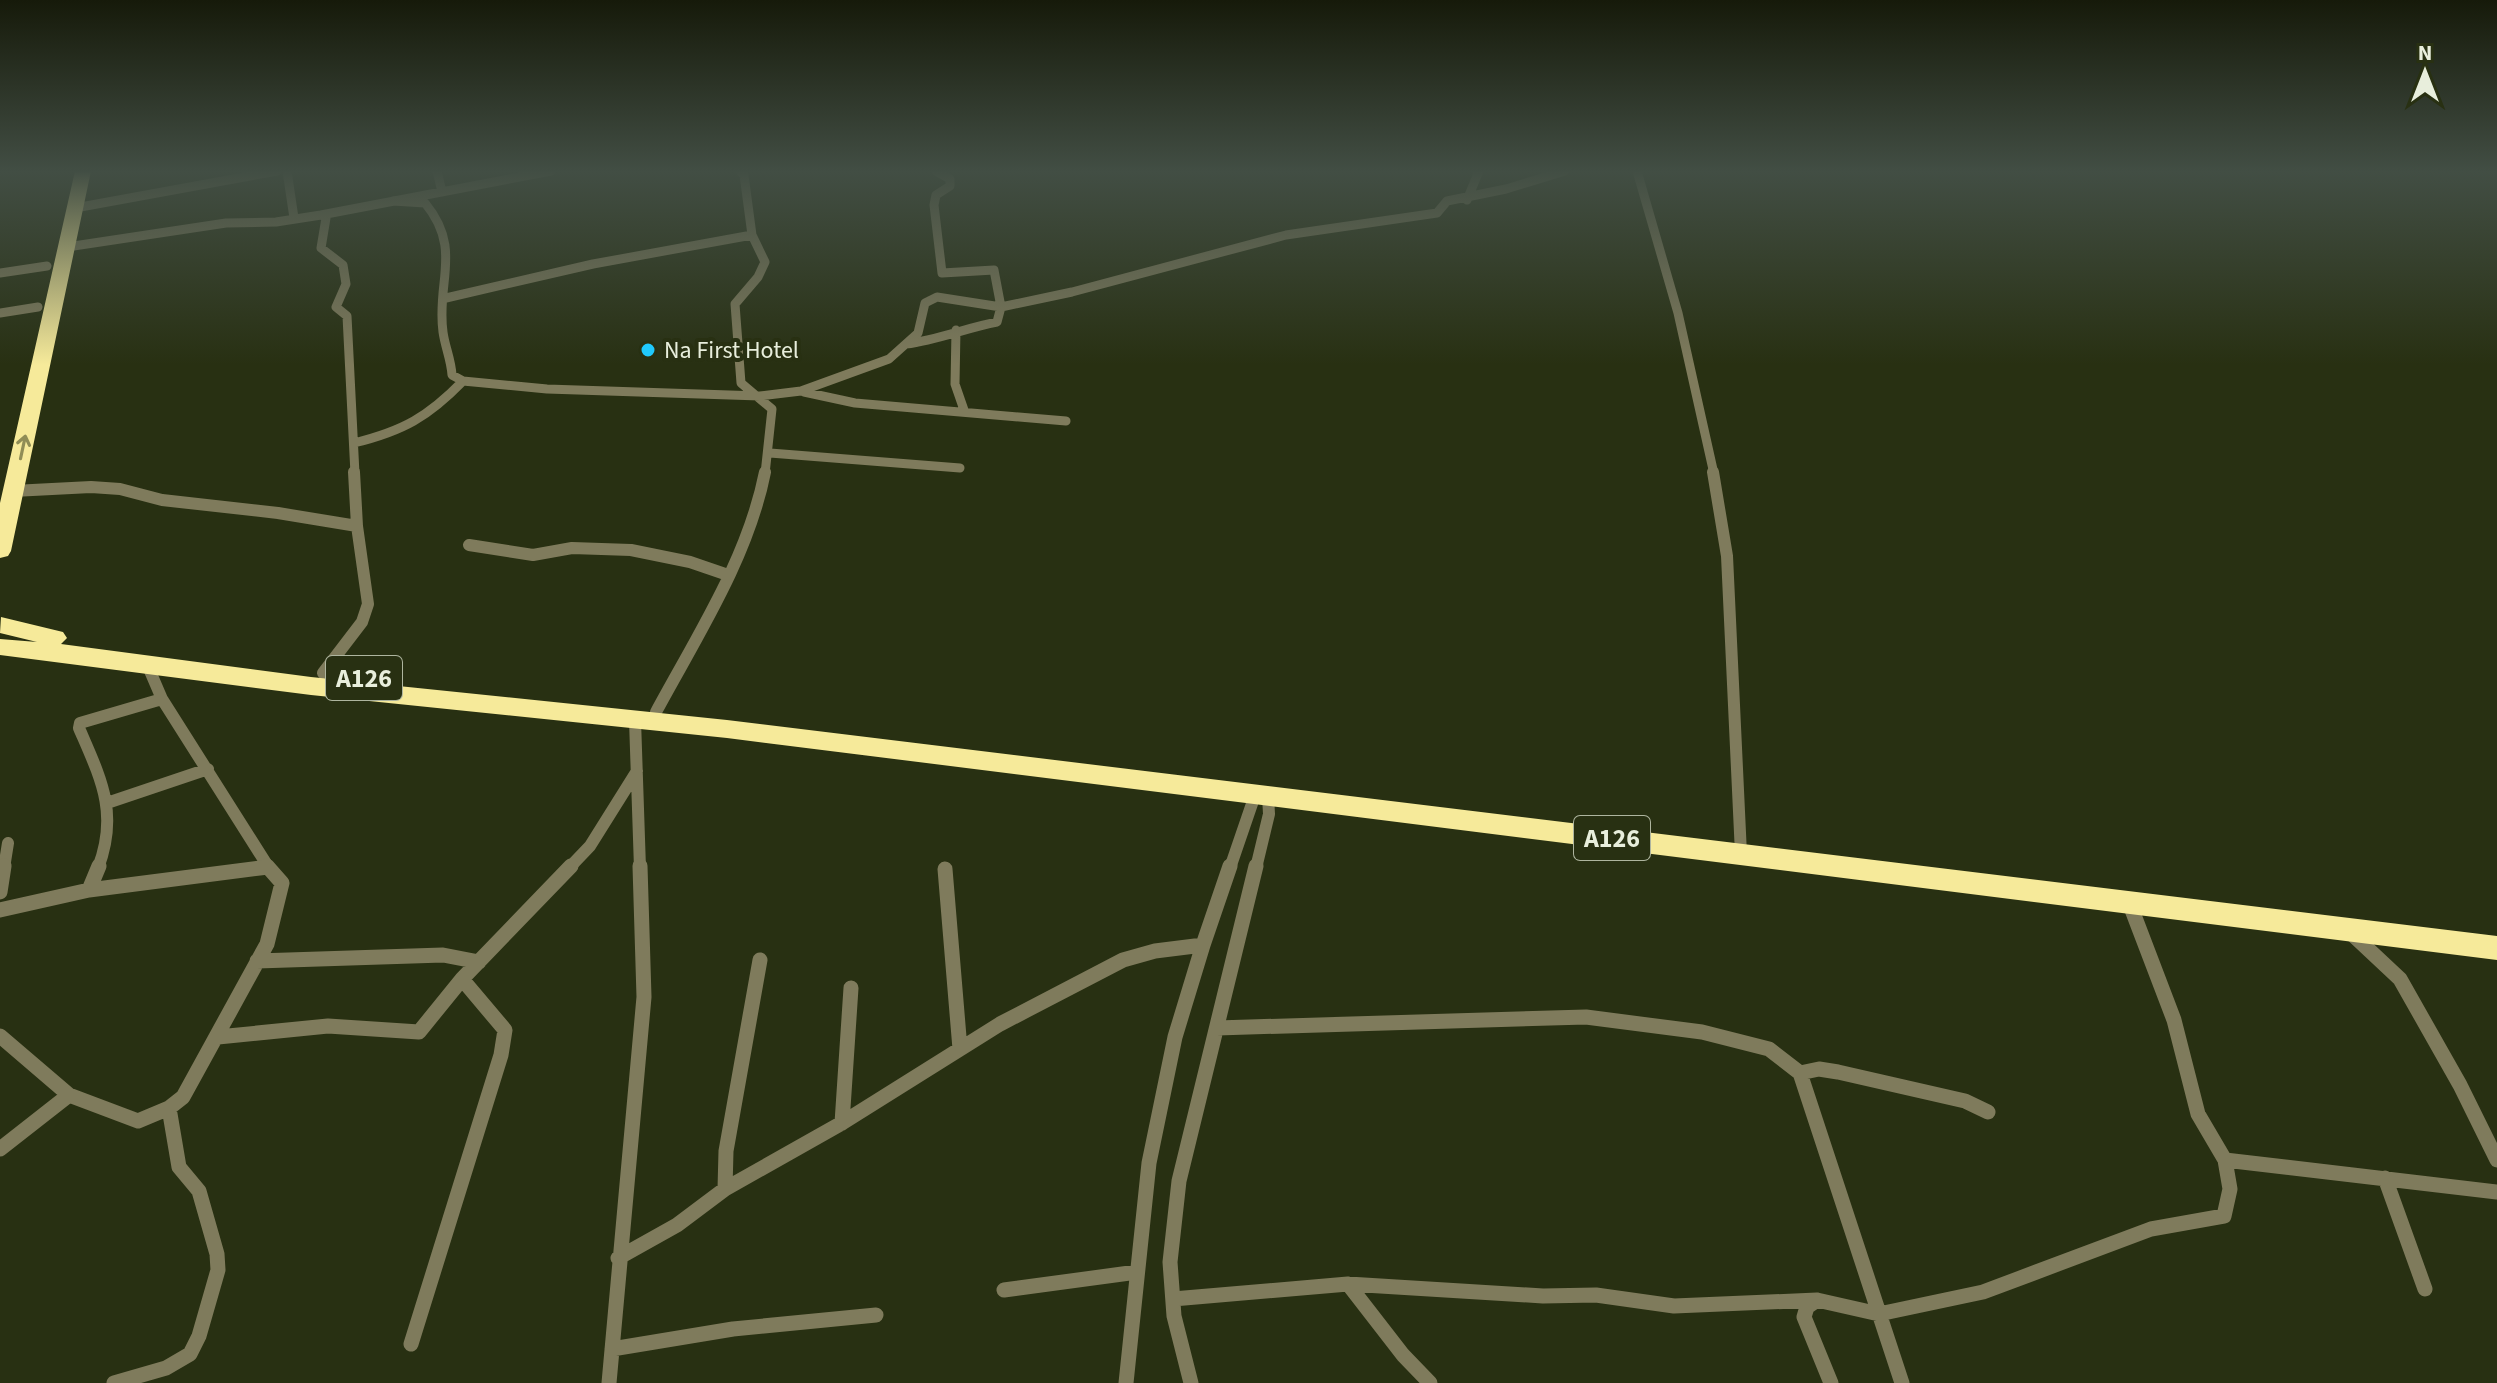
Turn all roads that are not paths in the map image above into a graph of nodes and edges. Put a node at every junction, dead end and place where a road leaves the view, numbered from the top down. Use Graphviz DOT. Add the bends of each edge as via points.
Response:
graph roads {
  1 [pos="752,235"];
  2 [pos="54,236"];
  3 [pos="69,236"];
  4 [pos="143,236"];
  5 [pos="320,236"];
  6 [pos="442,236"];
  7 [pos="749,236"];
  8 [pos="938,236"];
  9 [pos="1284,236"];
  10 [pos="1655,236"];
  11 [pos="67,247"];
  12 [pos="47,266"];
  13 [pos="0,273"];
  14 [pos="446,298"];
  15 [pos="38,307"];
  16 [pos="1001,307"];
  17 [pos="0,313"];
  18 [pos="956,330"];
  19 [pos="906,344"];
  20 [pos="463,381"];
  21 [pos="801,391"];
  22 [pos="760,396"];
  23 [pos="964,410"];
  24 [pos="1066,421"];
  25 [pos="354,443"];
  26 [pos="770,453"];
  27 [pos="960,468"];
  28 [pos="7,484"];
  29 [pos="357,526"];
  30 [pos="469,545"];
  31 [pos="0,551"];
  32 [pos="728,575"];
  33 [pos="0,630"];
  34 [pos="147,664"];
  35 [pos="323,673"];
  36 [pos="162,699"];
  37 [pos="645,716"];
  38 [pos="208,769"];
  39 [pos="637,771"];
  40 [pos="1262,796"];
  41 [pos="110,802"];
  42 [pos="8,843"];
  43 [pos="1741,854"];
  44 [pos="268,867"];
  45 [pos="945,869"];
  46 [pos="89,890"];
  47 [pos="0,892"];
  48 [pos="2129,902"];
  49 [pos="0,910"];
  50 [pos="2347,929"];
  51 [pos="1203,945"];
  52 [pos="2497,948"];
  53 [pos="760,960"];
  54 [pos="257,961"];
  55 [pos="479,962"];
  56 [pos="462,979"];
  57 [pos="851,988"];
  58 [pos="1217,1028"];
  59 [pos="0,1036"];
  60 [pos="218,1037"];
  61 [pos="960,1049"];
  62 [pos="1800,1073"];
  63 [pos="69,1095"];
  64 [pos="169,1108"];
  65 [pos="1988,1112"];
  66 [pos="842,1123"];
  67 [pos="0,1149"];
  68 [pos="2225,1160"];
  69 [pos="2497,1160"];
  70 [pos="2385,1178"];
  71 [pos="725,1189"];
  72 [pos="2497,1192"];
  73 [pos="618,1258"];
  74 [pos="1137,1272"];
  75 [pos="1348,1284"];
  76 [pos="2425,1289"];
  77 [pos="1004,1290"];
  78 [pos="1173,1299"];
  79 [pos="1817,1300"];
  80 [pos="1879,1314"];
  81 [pos="876,1315"];
  82 [pos="411,1344"];
  83 [pos="612,1349"];
  84 [pos="114,1383"];
  85 [pos="609,1383"];
  86 [pos="1126,1383"];
  87 [pos="1191,1383"];
  88 [pos="1430,1383"];
  89 [pos="1831,1383"];
  90 [pos="1902,1383"];
  1 -- 22 [label="street" via="765,262 737,298 735,310 741,383"];
  2 -- 12 [label="highway"];
  3 -- 11 [label="highway"];
  4 -- 11 [label="street"];
  5 -- 25 [label="street" via="322,253 341,262 345,275 336,307 347,316"];
  6 -- 14 [label="street"];
  7 -- 14 [label="street"];
  8 -- 16 [label="street" via="942,273 994,270"];
  9 -- 16 [label="street"];
  10 -- 43 [label="street" via="1722,519"];
  28 -- 11 [label="highway, one-way"];
  12 -- 13 [label="street"];
  12 -- 15 [label="highway"];
  14 -- 20 [label="street" via="443,332 452,375"];
  15 -- 17 [label="street"];
  15 -- 28 [label="highway"];
  16 -- 18 [label="street" via="997,322"];
  16 -- 19 [label="street" via="937,297 925,303 918,333"];
  18 -- 19 [label="street"];
  18 -- 23 [label="street" via="955,384"];
  19 -- 21 [label="street" via="889,359"];
  20 -- 22 [label="street"];
  20 -- 25 [label="street" via="420,422"];
  21 -- 22 [label="street"];
  21 -- 23 [label="street" via="855,403"];
  22 -- 26 [label="street" via="772,409"];
  23 -- 24 [label="street"];
  25 -- 29 [label="street"];
  26 -- 27 [label="street"];
  26 -- 32 [label="street"];
  28 -- 29 [label="street" via="120,489 162,500"];
  28 -- 31 [label="highway"];
  29 -- 35 [label="street" via="368,604 362,622"];
  30 -- 32 [label="street" via="531,555 569,548 621,549 677,557"];
  32 -- 37 [label="street"];
  33 -- 34 [label="highway, A126"];
  33 -- 35 [label="highway, A126"];
  34 -- 36 [label="street"];
  34 -- 37 [label="highway, A126" via="372,693"];
  35 -- 37 [label="highway, A126"];
  36 -- 38 [label="street"];
  36 -- 41 [label="street" via="80,723"];
  37 -- 39 [label="street"];
  37 -- 40 [label="highway, A126"];
  38 -- 41 [label="street"];
  38 -- 44 [label="street"];
  39 -- 55 [label="street" via="590,846"];
  39 -- 73 [label="street" via="644,997"];
  40 -- 43 [label="highway, A126"];
  40 -- 51 [label="street"];
  40 -- 58 [label="street" via="1269,814"];
  41 -- 46 [label="street" via="110,830"];
  42 -- 47 [label="street"];
  43 -- 48 [label="highway, A126"];
  44 -- 46 [label="street"];
  44 -- 54 [label="street" via="282,883 281,898"];
  45 -- 61 [label="street"];
  46 -- 49 [label="street"];
  48 -- 50 [label="highway, A126"];
  48 -- 68 [label="street" via="2174,1020 2198,1114"];
  50 -- 52 [label="highway, A126"];
  50 -- 69 [label="street" via="2400,979"];
  51 -- 61 [label="street" via="1123,960"];
  51 -- 74 [label="street" via="1175,1037 1149,1163"];
  53 -- 71 [label="street" via="726,1151"];
  54 -- 55 [label="street" via="443,955"];
  54 -- 60 [label="street"];
  55 -- 56 [label="street"];
  56 -- 60 [label="street" via="419,1032 326,1025"];
  56 -- 82 [label="street" via="505,1030"];
  57 -- 66 [label="street"];
  58 -- 62 [label="street" via="1586,1017 1702,1032 1769,1049"];
  58 -- 78 [label="street" via="1179,1181 1170,1262"];
  59 -- 63 [label="street"];
  60 -- 64 [label="street" via="183,1097"];
  61 -- 66 [label="street"];
  62 -- 65 [label="street" via="1819,1069 1851,1075 1965,1101"];
  62 -- 80 [label="street"];
  63 -- 64 [label="street" via="138,1121"];
  63 -- 67 [label="street"];
  64 -- 84 [label="street" via="179,1167 199,1191 218,1270 190,1354 166,1368"];
  66 -- 71 [label="street"];
  68 -- 70 [label="street"];
  68 -- 80 [label="street" via="2230,1189 2224,1216 2151,1229 1983,1292"];
  70 -- 72 [label="street"];
  70 -- 76 [label="street"];
  71 -- 73 [label="street" via="677,1225"];
  73 -- 83 [label="street"];
  74 -- 77 [label="street"];
  74 -- 86 [label="street"];
  75 -- 78 [label="street"];
  75 -- 79 [label="street" via="1596,1295 1674,1306"];
  75 -- 88 [label="street"];
  78 -- 87 [label="street"];
  79 -- 80 [label="street"];
  79 -- 89 [label="street" via="1804,1317"];
  80 -- 90 [label="street"];
  81 -- 83 [label="street" via="733,1329"];
  83 -- 85 [label="street"];
}
